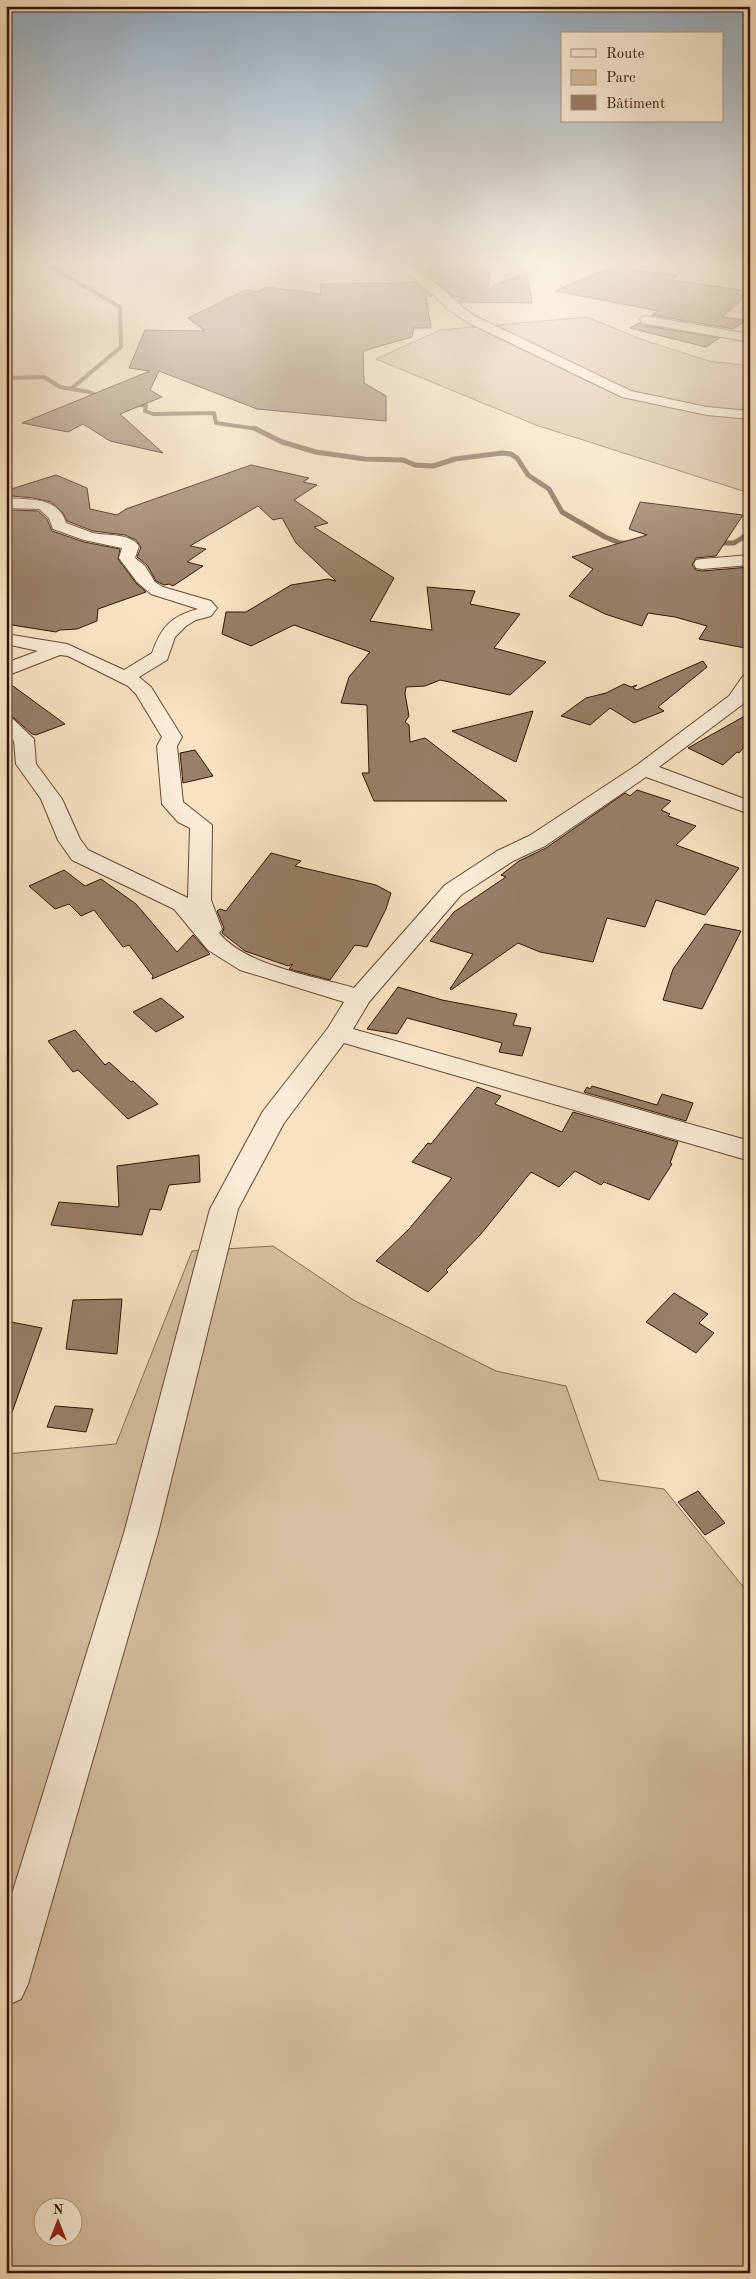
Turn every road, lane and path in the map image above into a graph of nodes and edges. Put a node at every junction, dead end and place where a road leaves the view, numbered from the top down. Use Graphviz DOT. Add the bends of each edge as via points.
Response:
graph roads {
  1 [pos="573,368"];
  2 [pos="750,414"];
  3 [pos="6,503"];
  4 [pos="750,560"];
  5 [pos="702,564"];
  6 [pos="6,639"];
  7 [pos="61,648"];
  8 [pos="6,670"];
  9 [pos="125,677"];
  10 [pos="750,680"];
  11 [pos="743,702"];
  12 [pos="6,723"];
  13 [pos="644,769"];
  14 [pos="750,808"];
  15 [pos="216,945"];
  16 [pos="359,998"];
  17 [pos="338,1034"];
  18 [pos="750,1151"];
  19 [pos="6,1984"];
  1 -- 2 [label="street" via="626,394 708,411"];
  3 -- 9 [label="street" via="43,505 56,516 59,526 132,546 126,558 139,570 147,585 208,608 180,622 168,635 160,656"];
  4 -- 5 [label="street"];
  6 -- 7 [label="street"];
  7 -- 8 [label="street"];
  7 -- 9 [label="street"];
  9 -- 15 [label="street" via="144,691 172,737 167,746 173,804 186,817 201,825 199,900"];
  10 -- 11 [label="street"];
  11 -- 13 [label="street"];
  12 -- 15 [label="street" via="24,738 26,764 51,799 69,840 80,855 182,904"];
  13 -- 14 [label="street"];
  13 -- 16 [label="street" via="536,841 505,856 453,890"];
  15 -- 16 [label="street" via="249,965"];
  16 -- 17 [label="street"];
  17 -- 18 [label="street"];
  17 -- 19 [label="street" via="273,1118 224,1209 140,1534"];
}
